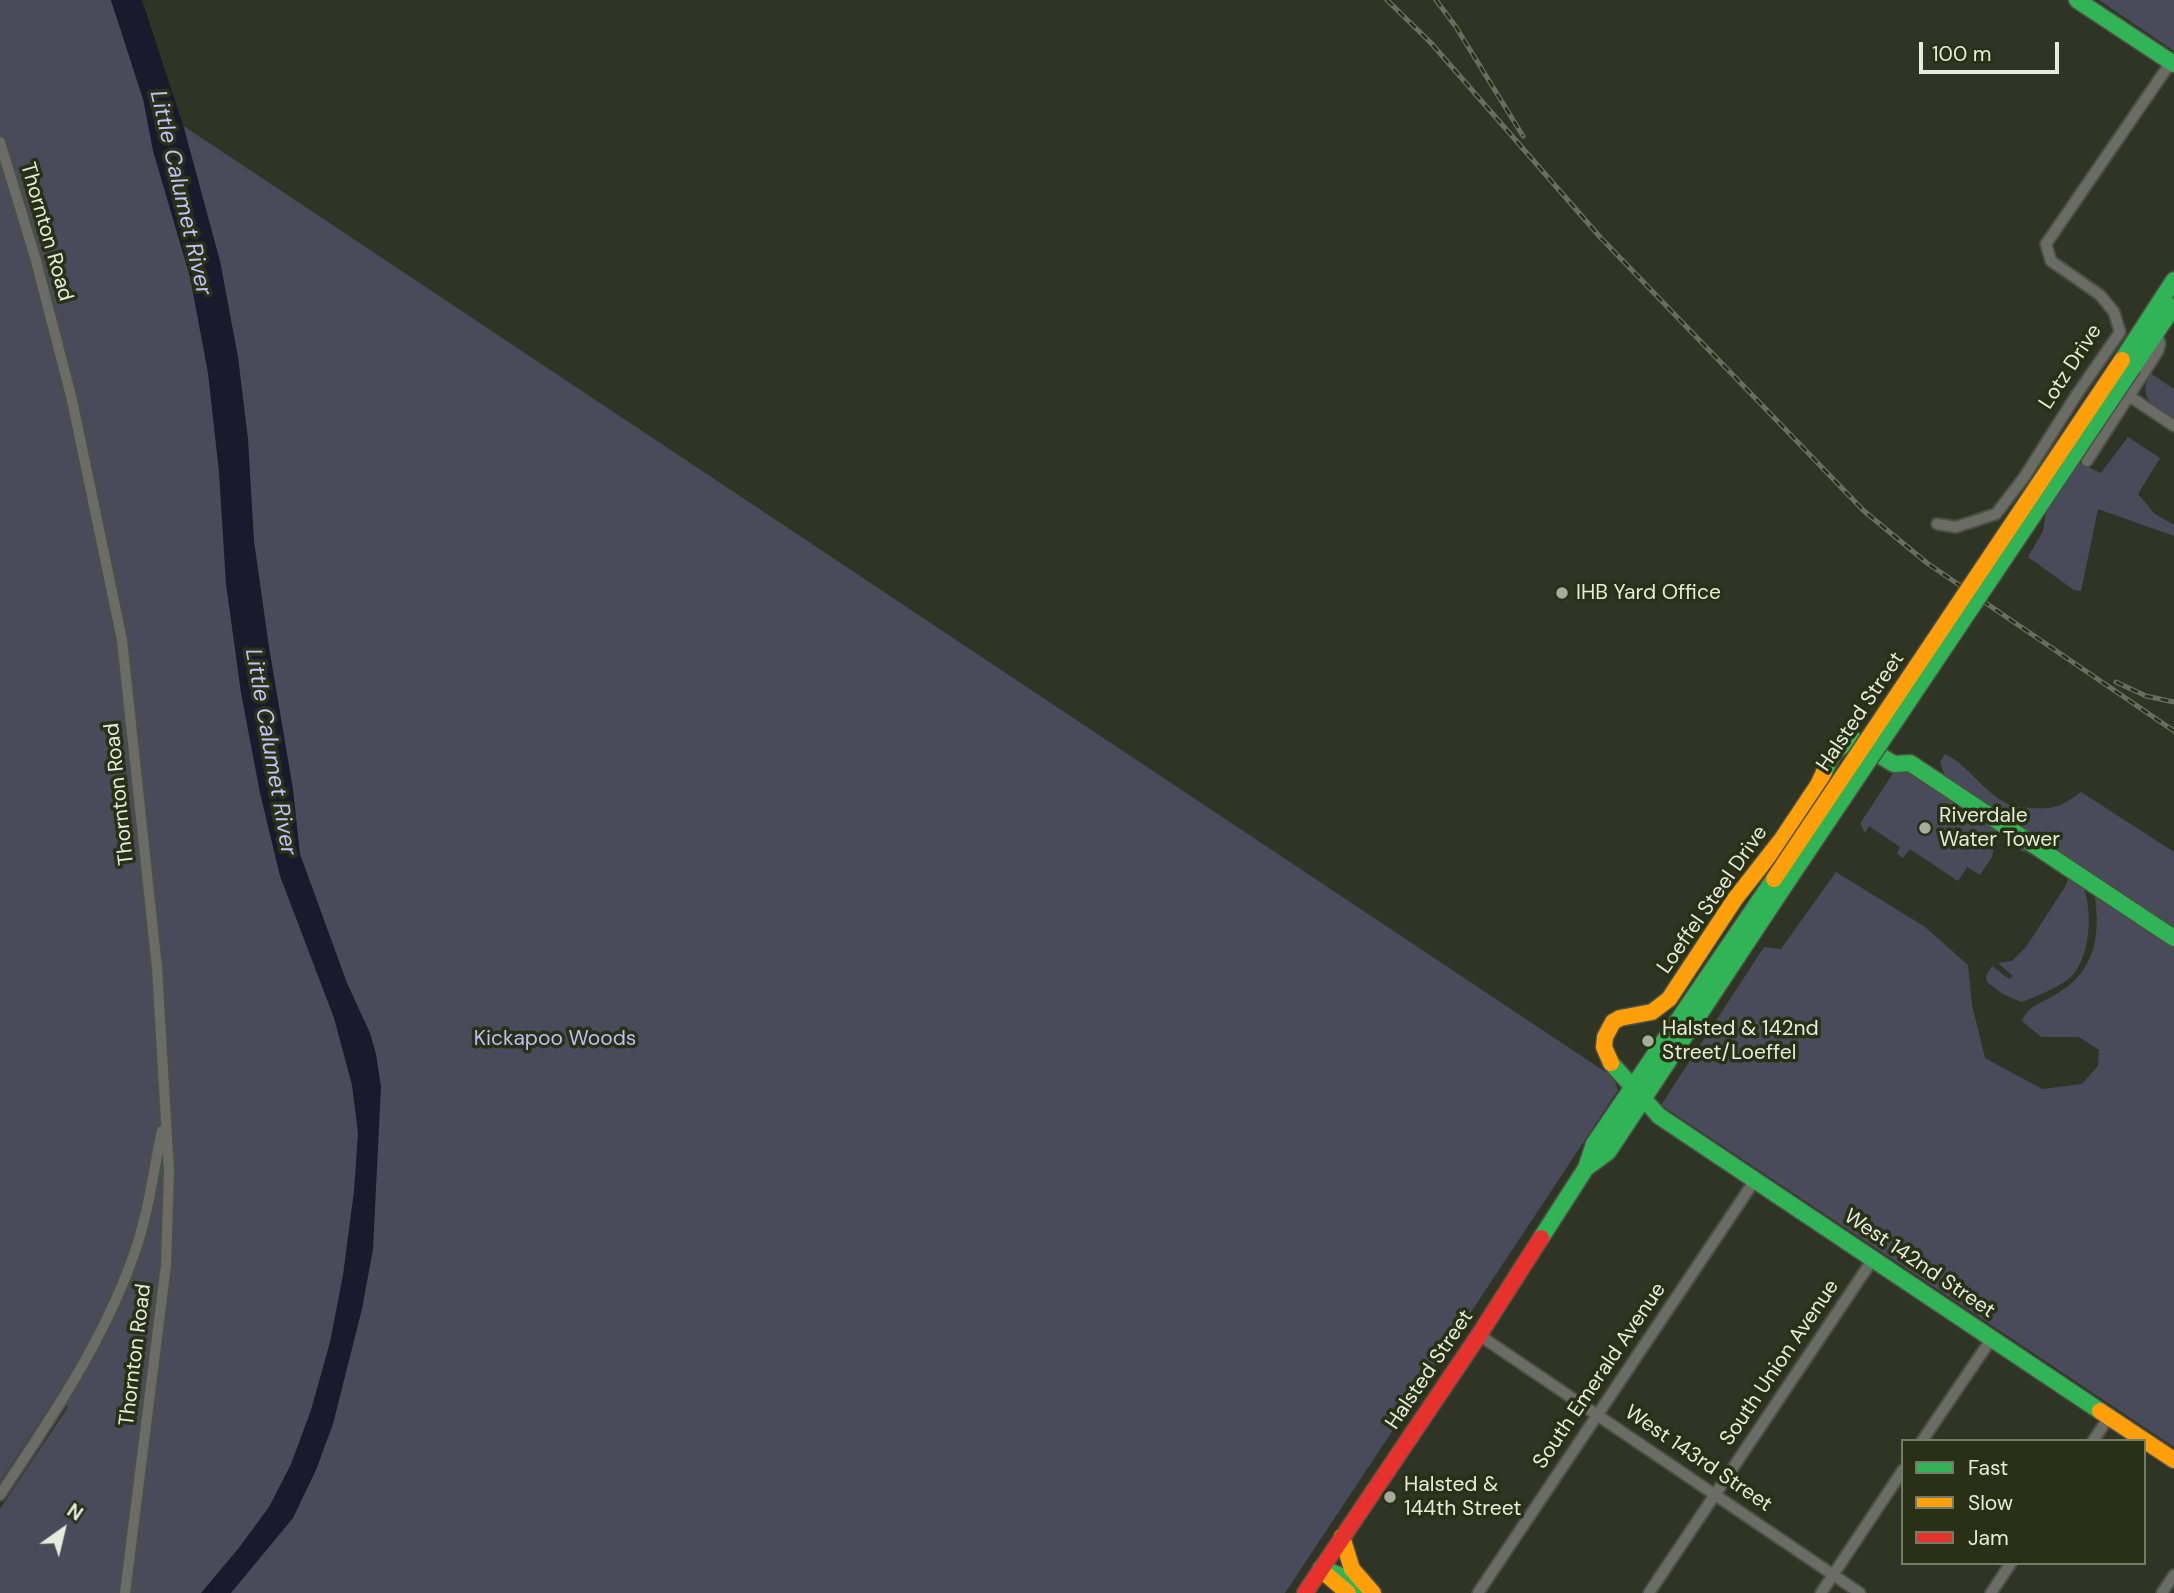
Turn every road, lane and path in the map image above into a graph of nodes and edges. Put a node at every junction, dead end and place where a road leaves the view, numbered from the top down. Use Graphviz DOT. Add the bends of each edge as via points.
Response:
graph roads {
  1 [pos="2077,0"];
  2 [pos="2172,63"];
  3 [pos="0,142"];
  4 [pos="2174,280"];
  5 [pos="2174,306"];
  6 [pos="2156,332"];
  7 [pos="2127,363"];
  8 [pos="2129,396"];
  9 [pos="2174,426"];
  10 [pos="2087,461"];
  11 [pos="1937,524"];
  12 [pos="2174,938"];
  13 [pos="1637,1093"];
  14 [pos="164,1118"];
  15 [pos="1755,1180"];
  16 [pos="1873,1259"];
  17 [pos="1479,1335"];
  18 [pos="1992,1338"];
  19 [pos="1598,1415"];
  20 [pos="2109,1417"];
  21 [pos="1924,1439"];
  22 [pos="2094,1439"];
  23 [pos="2142,1439"];
  24 [pos="2146,1441"];
  25 [pos="2174,1460"];
  26 [pos="1901,1473"];
  27 [pos="1716,1494"];
  28 [pos="0,1495"];
  29 [pos="1342,1537"];
  30 [pos="2010,1565"];
  31 [pos="1321,1568"];
  32 [pos="1833,1575"];
  33 [pos="2174,1575"];
  34 [pos="125,1593"];
  35 [pos="1305,1593"];
  36 [pos="1348,1593"];
  37 [pos="1373,1593"];
  38 [pos="1478,1593"];
  39 [pos="1649,1593"];
  40 [pos="1821,1593"];
  41 [pos="1860,1593"];
  42 [pos="1991,1593"];
  43 [pos="2162,1593"];
  1 -- 2 [label="main road"];
  2 -- 11 [label="street, Lotz Drive" via="2046,244 2052,261 2107,303 2120,332 1996,514 1956,527"];
  3 -- 14 [label="street, Thornton Road" via="72,400 122,640 157,968"];
  4 -- 7 [label="main road, Halsted Street"];
  5 -- 6 [label="main road, Halsted Street"];
  6 -- 7 [label="main road, Halsted Street"];
  6 -- 8 [label="street, Halsted Street" via="2158,351"];
  7 -- 13 [label="main road, Halsted Street, bridge"];
  8 -- 9 [label="street"];
  8 -- 10 [label="street, Halsted Street"];
  12 -- 13 [label="main road, Loeffel Steel Drive" via="1924,771 1910,763 1894,764 1856,741 1842,744 1782,839 1735,899 1669,999 1652,1012 1613,1022 1604,1047 1609,1061"];
  13 -- 15 [label="main road, West 142nd Street" via="1660,1116"];
  13 -- 17 [label="main road, Halsted Street" via="1608,1152 1586,1168"];
  14 -- 28 [label="street" via="134,1255 99,1338"];
  14 -- 34 [label="street, Thornton Road" via="169,1172 166,1265"];
  15 -- 16 [label="main road, West 142nd Street"];
  15 -- 19 [label="street, South Emerald Avenue"];
  16 -- 18 [label="main road, West 142nd Street"];
  16 -- 27 [label="street, South Union Avenue"];
  17 -- 19 [label="street, West 143rd Street"];
  17 -- 29 [label="main road, Halsted Street"];
  18 -- 20 [label="main road, West 142nd Street"];
  18 -- 21 [label="street"];
  19 -- 27 [label="street, West 143rd Street"];
  19 -- 38 [label="street, South Emerald Avenue"];
  20 -- 22 [label="street"];
  20 -- 23 [label="main road, West 142nd Street"];
  24 -- 25 [label="main road, West 142nd Street"];
  26 -- 32 [label="street"];
  27 -- 32 [label="street, West 143rd Street"];
  27 -- 39 [label="street, South Union Avenue"];
  29 -- 31 [label="main road, Halsted Street"];
  29 -- 37 [label="main road" via="1352,1569"];
  30 -- 42 [label="street"];
  31 -- 35 [label="main road, Halsted Street"];
  31 -- 36 [label="main road"];
  31 -- 37 [label="main road"];
  32 -- 40 [label="street"];
  32 -- 41 [label="street, West 143rd Street"];
  33 -- 43 [label="street"];
}
